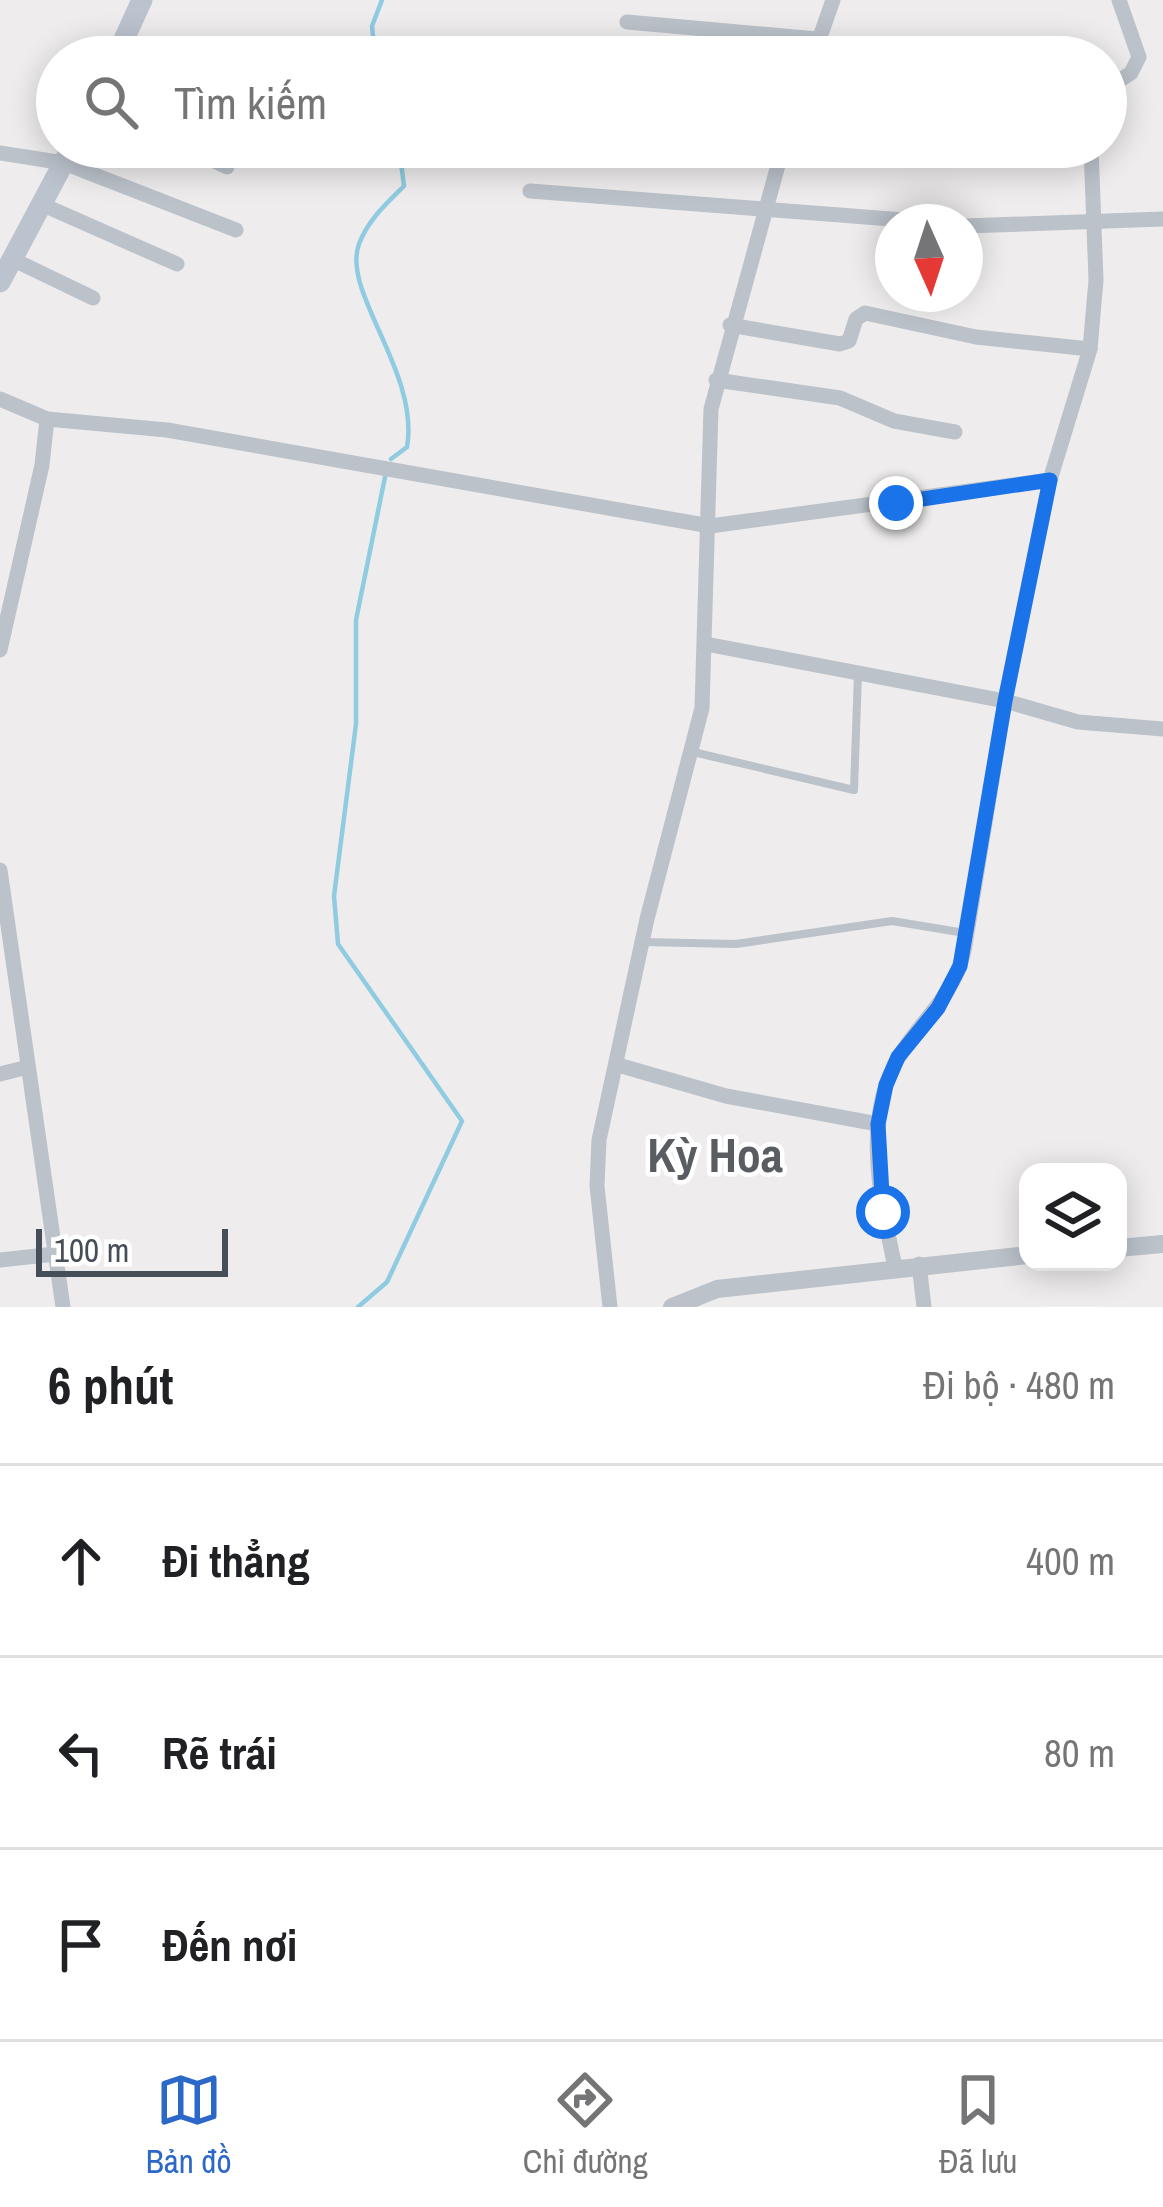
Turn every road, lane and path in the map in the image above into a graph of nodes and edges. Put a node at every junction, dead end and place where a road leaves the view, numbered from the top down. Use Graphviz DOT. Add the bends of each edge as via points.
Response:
graph roads {
  1 [pos="142,0"];
  2 [pos="833,0"];
  3 [pos="1114,1"];
  4 [pos="627,22"];
  5 [pos="126,36"];
  6 [pos="783,36"];
  7 [pos="818,36"];
  8 [pos="1127,76"];
  9 [pos="0,153"];
  10 [pos="36,154"];
  11 [pos="61,168"];
  12 [pos="97,168"];
  13 [pos="777,168"];
  14 [pos="1091,168"];
  15 [pos="530,191"];
  16 [pos="41,204"];
  17 [pos="766,207"];
  18 [pos="875,217"];
  19 [pos="1163,219"];
  20 [pos="1091,221"];
  21 [pos="983,225"];
  22 [pos="236,230"];
  23 [pos="12,260"];
  24 [pos="177,264"];
  25 [pos="0,282"];
  26 [pos="93,298"];
  27 [pos="730,325"];
  28 [pos="1090,349"];
  29 [pos="716,380"];
  30 [pos="0,399"];
  31 [pos="47,419"];
  32 [pos="955,432"];
  33 [pos="1050,480"];
  34 [pos="710,526"];
  35 [pos="706,644"];
  36 [pos="0,646"];
  37 [pos="858,671"];
  38 [pos="1005,701"];
  39 [pos="1163,729"];
  40 [pos="692,752"];
  41 [pos="0,870"];
  42 [pos="967,934"];
  43 [pos="643,942"];
  44 [pos="618,1065"];
  45 [pos="28,1067"];
  46 [pos="0,1074"];
  47 [pos="878,1124"];
  48 [pos="1163,1244"];
  49 [pos="1127,1247"];
  50 [pos="56,1254"];
  51 [pos="1019,1256"];
  52 [pos="0,1260"];
  53 [pos="920,1264"];
  54 [pos="895,1267"];
  55 [pos="717,1298"];
  56 [pos="63,1307"];
  57 [pos="610,1307"];
  58 [pos="672,1307"];
  59 [pos="924,1307"];
  1 -- 5 [label="main road"];
  2 -- 7 [label="street"];
  3 -- 8 [label="street" via="1139,57"];
  4 -- 6 [label="street"];
  9 -- 10 [label="street"];
  11 -- 16 [label="main road"];
  12 -- 22 [label="street"];
  13 -- 17 [label="street"];
  14 -- 20 [label="street"];
  15 -- 17 [label="street"];
  16 -- 23 [label="main road"];
  16 -- 24 [label="street"];
  17 -- 18 [label="street"];
  17 -- 27 [label="street"];
  19 -- 20 [label="street"];
  20 -- 21 [label="street"];
  20 -- 28 [label="street"];
  23 -- 25 [label="main road"];
  23 -- 26 [label="street"];
  27 -- 28 [label="street" via="844,344 866,313 976,337"];
  27 -- 29 [label="street"];
  28 -- 33 [label="street"];
  29 -- 32 [label="street" via="840,398 894,421"];
  29 -- 34 [label="street"];
  30 -- 31 [label="street"];
  31 -- 34 [label="street" via="167,430"];
  31 -- 36 [label="street"];
  33 -- 34 [label="street"];
  33 -- 38 [label="street"];
  34 -- 35 [label="street"];
  35 -- 37 [label="street"];
  35 -- 40 [label="street"];
  37 -- 38 [label="street"];
  37 -- 40 [label="lane" via="854,790"];
  38 -- 39 [label="street" via="1078,722"];
  38 -- 42 [label="street"];
  40 -- 43 [label="street"];
  41 -- 45 [label="street"];
  42 -- 43 [label="lane" via="892,921 736,944"];
  42 -- 47 [label="street" via="952,987 892,1069"];
  43 -- 44 [label="street"];
  44 -- 47 [label="street" via="726,1096"];
  44 -- 57 [label="street" via="596,1160"];
  45 -- 46 [label="street"];
  45 -- 50 [label="street"];
  47 -- 54 [label="street"];
  48 -- 49 [label="street"];
  50 -- 52 [label="street"];
  50 -- 56 [label="street"];
  51 -- 53 [label="street"];
  53 -- 54 [label="street"];
  53 -- 59 [label="street"];
  54 -- 55 [label="street"];
  55 -- 58 [label="street"];
}
